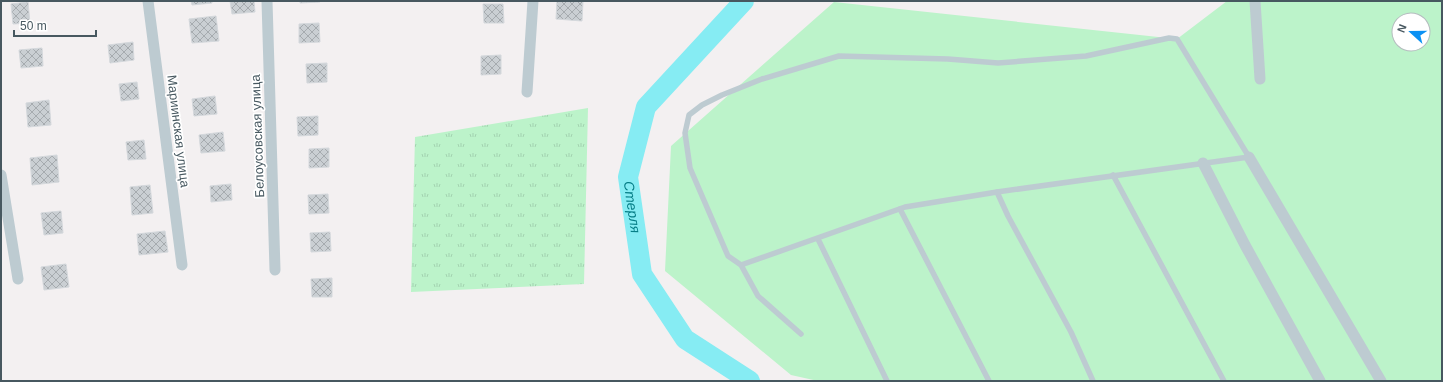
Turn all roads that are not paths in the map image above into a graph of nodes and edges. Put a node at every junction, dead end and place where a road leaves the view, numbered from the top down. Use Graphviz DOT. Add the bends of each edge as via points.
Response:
graph roads {
  1 [pos="148,1"];
  2 [pos="267,1"];
  3 [pos="533,1"];
  4 [pos="1255,1"];
  5 [pos="1260,79"];
  6 [pos="527,92"];
  7 [pos="1249,157"];
  8 [pos="1203,163"];
  9 [pos="1,175"];
  10 [pos="1113,175"];
  11 [pos="997,192"];
  12 [pos="900,209"];
  13 [pos="818,239"];
  14 [pos="182,265"];
  15 [pos="741,265"];
  16 [pos="275,270"];
  17 [pos="18,279"];
  18 [pos="801,334"];
  19 [pos="887,381"];
  20 [pos="989,381"];
  21 [pos="1093,381"];
  22 [pos="1224,381"];
  23 [pos="1320,381"];
  24 [pos="1381,381"];
  1 -- 14 [label="street, Мариинская улица"];
  2 -- 16 [label="street, Белоусовская улица"];
  3 -- 6 [label="street"];
  4 -- 5 [label="street"];
  7 -- 8 [label="lane"];
  7 -- 15 [label="lane" via="1177,39 1169,38 1086,56 998,63 839,56 762,79 722,95 689,115 686,133 690,168 728,256"];
  7 -- 24 [label="street"];
  8 -- 10 [label="lane"];
  8 -- 23 [label="street"];
  9 -- 17 [label="street"];
  10 -- 11 [label="lane"];
  10 -- 22 [label="lane"];
  11 -- 12 [label="lane"];
  11 -- 21 [label="lane" via="1071,332"];
  12 -- 13 [label="lane"];
  12 -- 20 [label="lane"];
  13 -- 15 [label="lane"];
  13 -- 19 [label="lane"];
  15 -- 18 [label="lane" via="758,296"];
}
